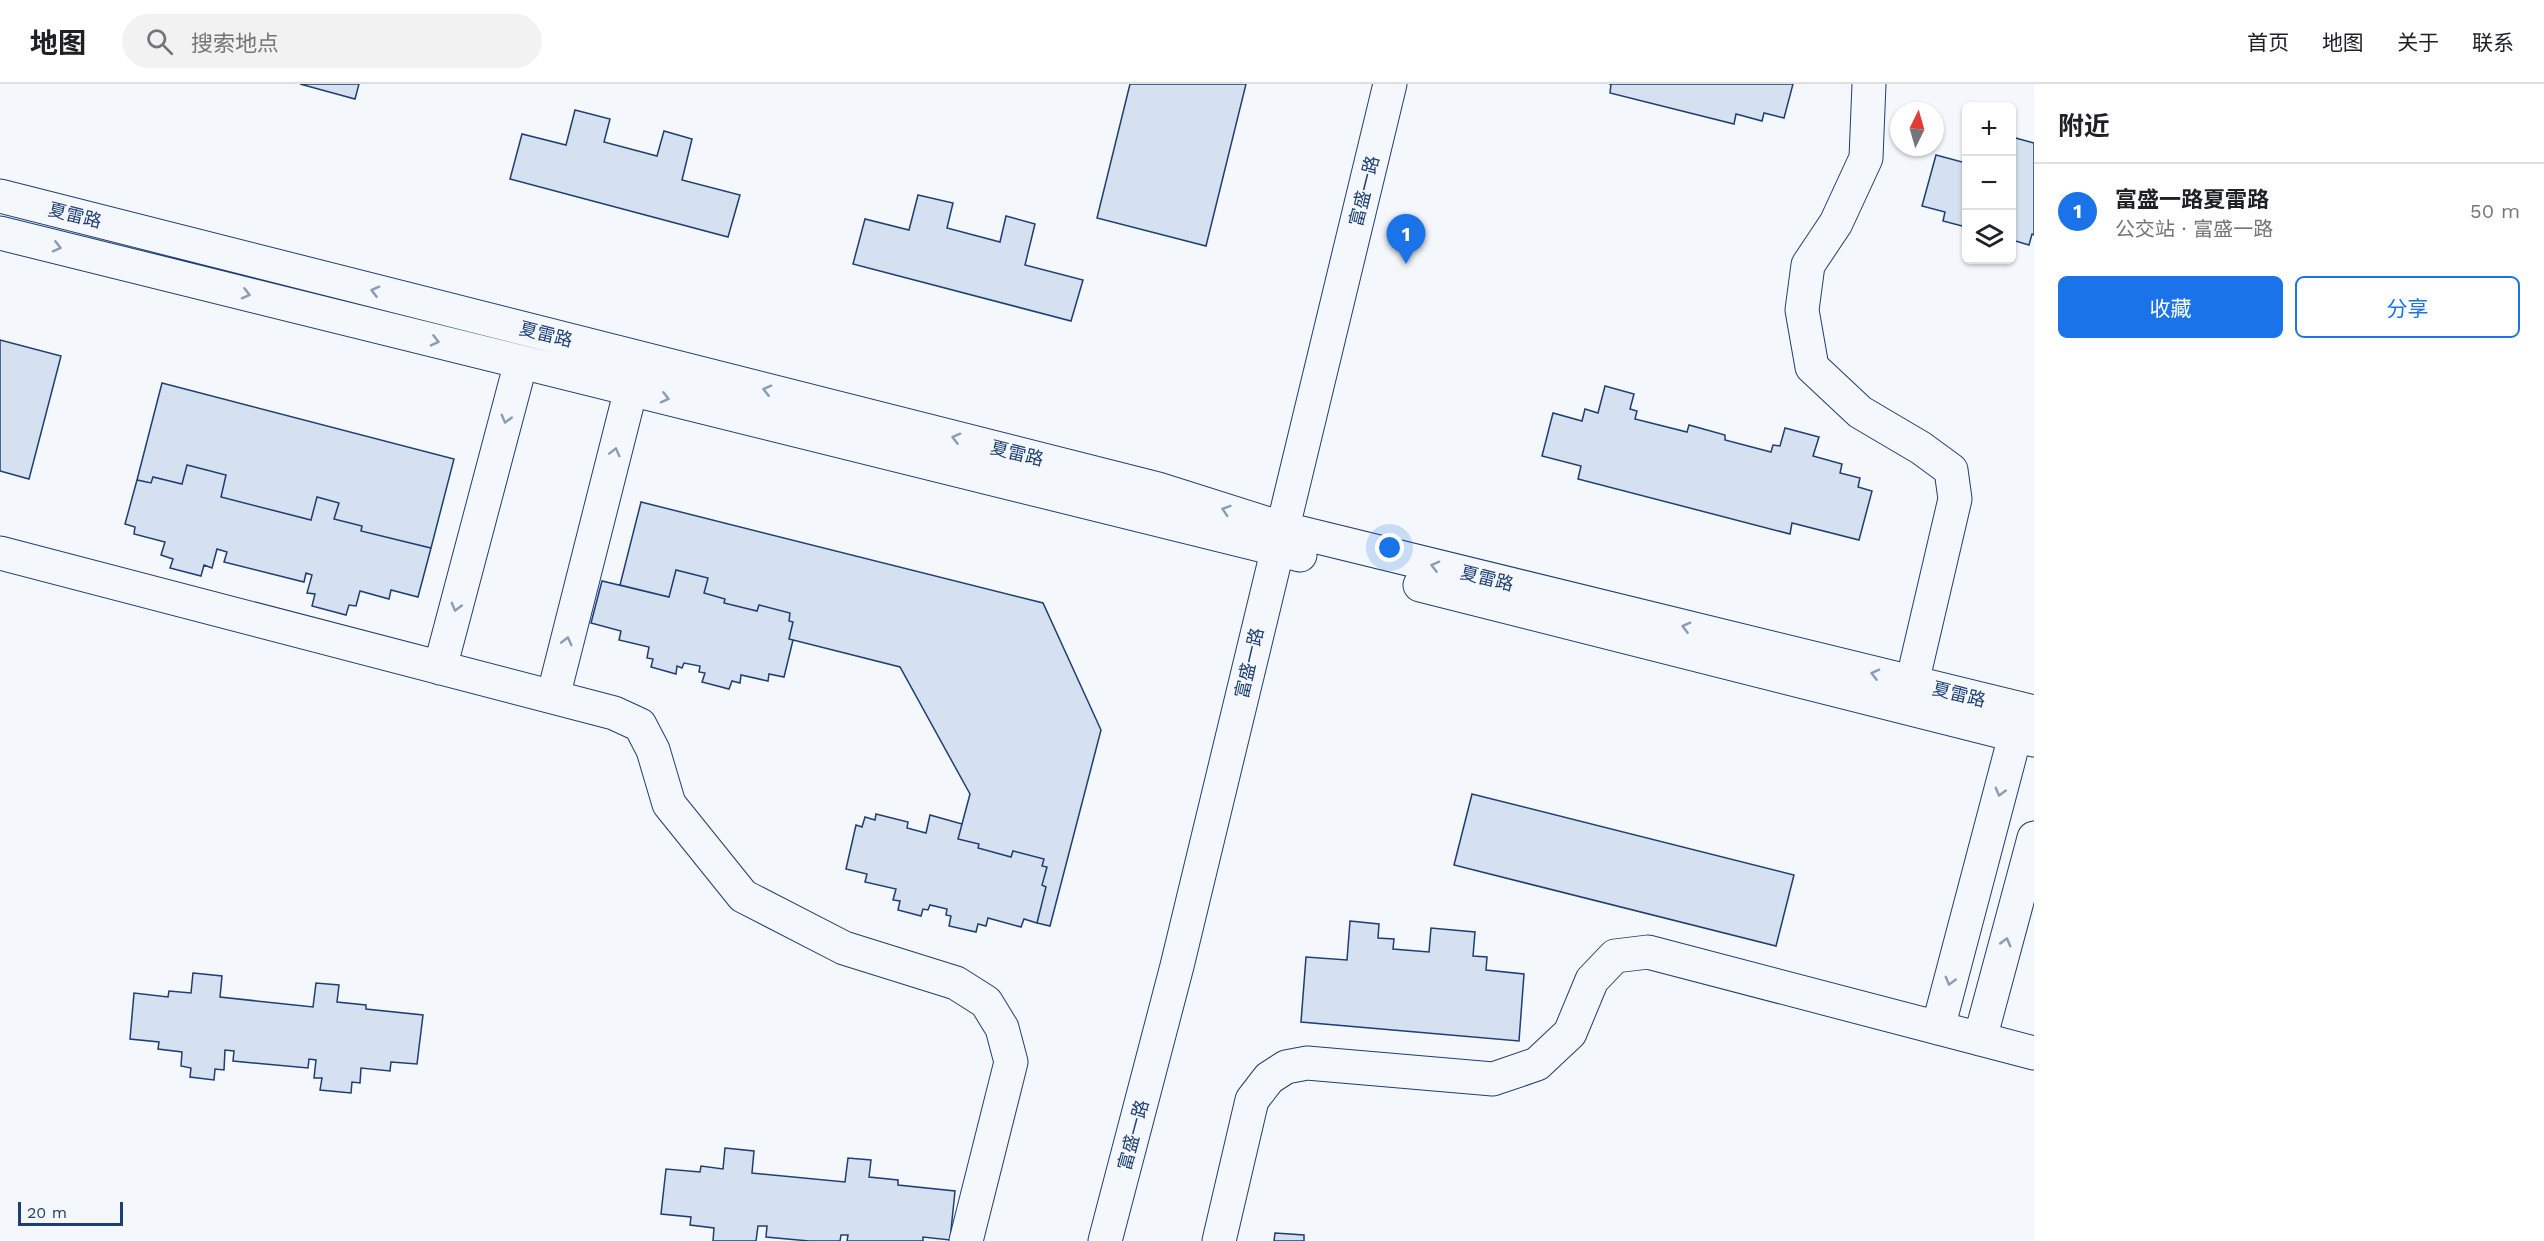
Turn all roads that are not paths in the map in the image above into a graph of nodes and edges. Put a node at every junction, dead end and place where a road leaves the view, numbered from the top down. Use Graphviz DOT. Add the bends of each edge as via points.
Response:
graph roads {
  1 [pos="1390,84"];
  2 [pos="1869,84"];
  3 [pos="0,196"];
  4 [pos="0,233"];
  5 [pos="521,362"];
  6 [pos="631,389"];
  7 [pos="1279,538"];
  8 [pos="0,553"];
  9 [pos="440,668"];
  10 [pos="1912,683"];
  11 [pos="553,698"];
  12 [pos="2028,729"];
  13 [pos="2034,838"];
  14 [pos="1938,1028"];
  15 [pos="1980,1039"];
  16 [pos="2034,1053"];
  17 [pos="966,1241"];
  18 [pos="1105,1241"];
  19 [pos="1219,1241"];
  1 -- 7 [label="street, 富盛一路"];
  2 -- 10 [label="street" via="1866,158 1836,223 1808,265 1802,310 1812,367 1860,412 1952,470 1955,499"];
  7 -- 3 [label="street, 夏雷路, one-way" via="1158,489"];
  4 -- 5 [label="street, 夏雷路, one-way"];
  5 -- 6 [label="street, 夏雷路"];
  5 -- 9 [label="street, one-way"];
  6 -- 7 [label="street, 夏雷路, one-way"];
  11 -- 6 [label="street, one-way"];
  10 -- 7 [label="street, 夏雷路, one-way"];
  7 -- 12 [label="street, 夏雷路"];
  7 -- 18 [label="street, 富盛一路" via="1177,966"];
  8 -- 9 [label="street"];
  9 -- 11 [label="street"];
  10 -- 12 [label="street, 夏雷路"];
  11 -- 17 [label="street" via="614,713 640,725 669,804 743,896 844,948 956,983 986,1002 1002,1028 1011,1062"];
  12 -- 14 [label="street, one-way"];
  15 -- 13 [label="street, one-way"];
  14 -- 15 [label="street"];
  14 -- 19 [label="street" via="1648,952 1615,956 1592,980 1570,1033 1537,1064 1493,1079 1307,1063 1286,1066 1269,1078 1252,1100"];
  15 -- 16 [label="street"];
}
